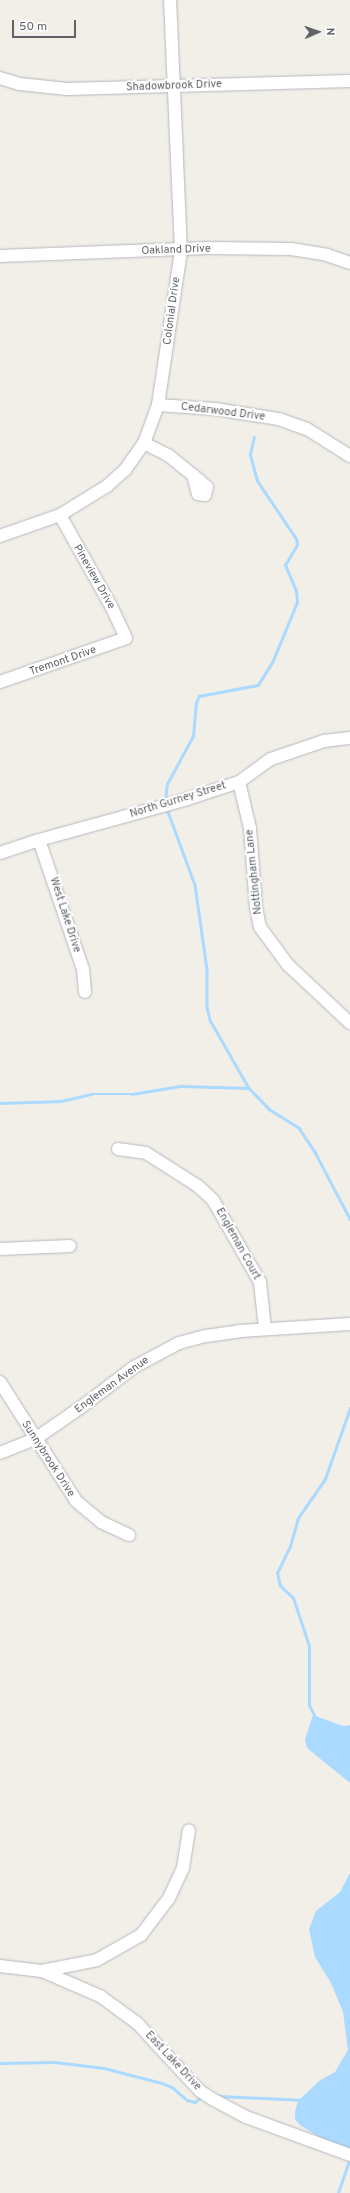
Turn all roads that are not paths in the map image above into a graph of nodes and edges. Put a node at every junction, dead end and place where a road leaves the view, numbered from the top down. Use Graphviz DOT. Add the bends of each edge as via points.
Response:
graph roads {
  1 [pos="170,0"];
  2 [pos="0,78"];
  3 [pos="350,81"];
  4 [pos="174,86"];
  5 [pos="181,251"];
  6 [pos="0,256"];
  7 [pos="350,263"];
  8 [pos="158,405"];
  9 [pos="144,443"];
  10 [pos="350,456"];
  11 [pos="193,475"];
  12 [pos="60,515"];
  13 [pos="0,536"];
  14 [pos="125,638"];
  15 [pos="0,682"];
  16 [pos="350,738"];
  17 [pos="239,782"];
  18 [pos="39,840"];
  19 [pos="0,853"];
  20 [pos="85,992"];
  21 [pos="350,1023"];
  22 [pos="118,1149"];
  23 [pos="70,1246"];
  24 [pos="0,1249"];
  25 [pos="350,1324"];
  26 [pos="265,1328"];
  27 [pos="0,1382"];
  28 [pos="35,1439"];
  29 [pos="0,1453"];
  30 [pos="129,1535"];
  31 [pos="189,1830"];
  32 [pos="0,1966"];
  33 [pos="42,1971"];
  34 [pos="348,2154"];
  1 -- 4 [label="street, Colonial Drive"];
  2 -- 4 [label="street, Shadowbrook Drive" via="20,84 66,89"];
  3 -- 4 [label="street, Shadowbrook Drive"];
  4 -- 5 [label="street, Colonial Drive"];
  5 -- 6 [label="street, Oakland Drive"];
  5 -- 7 [label="street, Oakland Drive" via="208,248 291,249"];
  5 -- 8 [label="street, Colonial Drive"];
  8 -- 9 [label="street, Colonial Drive"];
  8 -- 10 [label="street, Cedarwood Drive" via="215,408 279,419 307,429"];
  9 -- 11 [label="street" via="168,455"];
  9 -- 12 [label="street, Colonial Drive" via="125,470 107,486"];
  12 -- 13 [label="street, Colonial Drive"];
  12 -- 14 [label="street, Pineview Drive" via="125,631"];
  14 -- 15 [label="street, Tremont Drive"];
  16 -- 17 [label="street, North Gurney Street" via="324,741 272,759"];
  17 -- 18 [label="street, North Gurney Street"];
  17 -- 21 [label="street, Nottingham Lane" via="250,828 260,927 288,965"];
  18 -- 19 [label="street, North Gurney Street"];
  18 -- 20 [label="street, West Lake Drive" via="83,969"];
  22 -- 26 [label="street, Engleman Court" via="146,1153 198,1186 213,1200 260,1282"];
  23 -- 24 [label="street"];
  25 -- 26 [label="street, Engleman Avenue"];
  26 -- 28 [label="street, Engleman Avenue" via="206,1336 155,1354"];
  27 -- 28 [label="street, Sunnybrook Drive"];
  28 -- 29 [label="street, Engleman Avenue"];
  28 -- 30 [label="street, Sunnybrook Drive" via="76,1501 101,1522"];
  31 -- 33 [label="street" via="183,1868 169,1898 140,1934 97,1960"];
  32 -- 33 [label="street, East Lake Drive"];
  33 -- 34 [label="street, East Lake Drive" via="100,1996 122,2011 159,2045 200,2091 214,2100 246,2118"];
}
